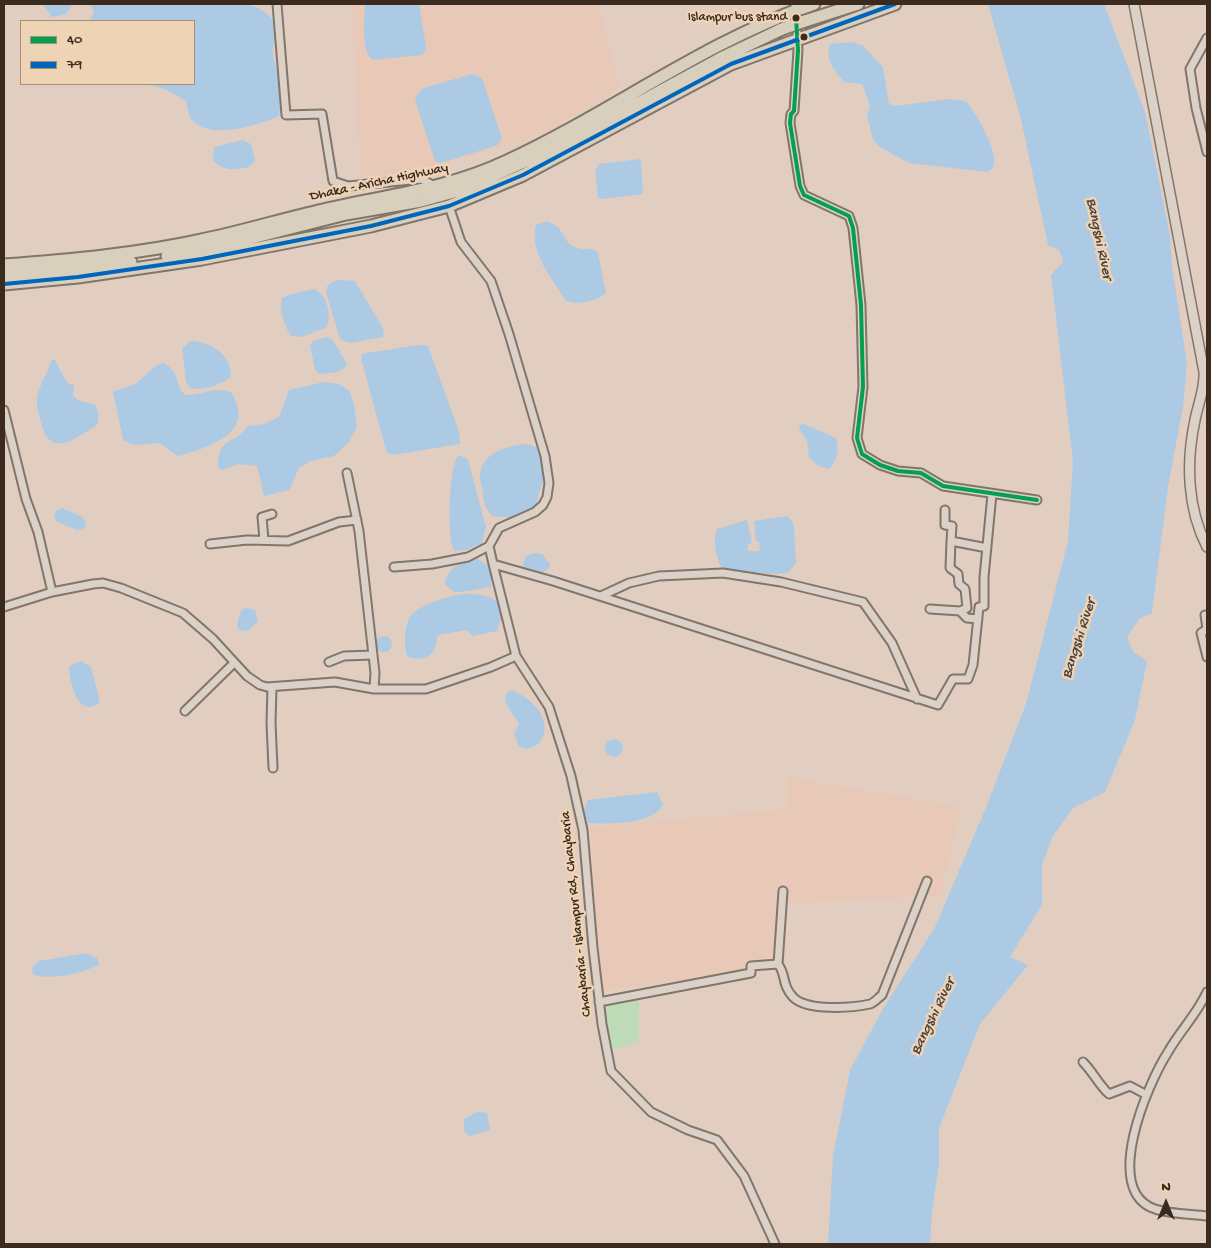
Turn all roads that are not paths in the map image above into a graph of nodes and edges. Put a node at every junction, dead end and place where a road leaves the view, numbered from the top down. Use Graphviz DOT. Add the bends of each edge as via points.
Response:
graph roads {
  1 [pos="277,4"];
  2 [pos="814,4"];
  3 [pos="858,4"];
  4 [pos="895,4"];
  5 [pos="1134,4"];
  6 [pos="795,7"];
  7 [pos="797,38"];
  8 [pos="1207,38"];
  9 [pos="1207,152"];
  10 [pos="437,187"];
  11 [pos="388,203"];
  12 [pos="449,206"];
  13 [pos="325,214"];
  14 [pos="4,265"];
  15 [pos="4,275"];
  16 [pos="4,284"];
  17 [pos="1206,385"];
  18 [pos="4,410"];
  19 [pos="347,473"];
  20 [pos="992,494"];
  21 [pos="1037,500"];
  22 [pos="945,510"];
  23 [pos="272,514"];
  24 [pos="357,520"];
  25 [pos="264,540"];
  26 [pos="951,541"];
  27 [pos="210,544"];
  28 [pos="489,546"];
  29 [pos="987,548"];
  30 [pos="1207,548"];
  31 [pos="493,564"];
  32 [pos="394,567"];
  33 [pos="52,592"];
  34 [pos="602,596"];
  35 [pos="4,607"];
  36 [pos="930,609"];
  37 [pos="960,612"];
  38 [pos="1207,615"];
  39 [pos="978,619"];
  40 [pos="1207,629"];
  41 [pos="373,654"];
  42 [pos="516,656"];
  43 [pos="1207,657"];
  44 [pos="329,662"];
  45 [pos="234,663"];
  46 [pos="272,687"];
  47 [pos="374,689"];
  48 [pos="917,699"];
  49 [pos="185,711"];
  50 [pos="273,768"];
  51 [pos="927,880"];
  52 [pos="783,891"];
  53 [pos="778,964"];
  54 [pos="1207,992"];
  55 [pos="599,1002"];
  56 [pos="1083,1062"];
  57 [pos="1145,1094"];
  58 [pos="1207,1216"];
  59 [pos="775,1244"];
  1 -- 10 [label="street" via="286,115 322,114 334,181 348,186 422,179"];
  2 -- 6 [label="highway, Dhaka - Aricha Highway"];
  3 -- 11 [label="highway, bridge" via="749,43 594,128 511,169 461,190 421,201"];
  4 -- 7 [label="highway"];
  5 -- 17 [label="street"];
  6 -- 7 [label="street"];
  6 -- 10 [label="highway, Dhaka - Aricha Highway" via="507,161"];
  7 -- 12 [label="highway" via="731,64 523,175"];
  7 -- 20 [label="street" via="794,111 790,123 800,186 804,195 820,205 849,216 852,228 861,305 863,387 857,438 862,454 898,471 921,472 943,486"];
  8 -- 9 [label="street" via="1190,69"];
  10 -- 11 [label="highway, Dhaka - Aricha Highway"];
  11 -- 13 [label="highway"];
  12 -- 16 [label="highway" via="371,226 202,259"];
  12 -- 28 [label="street" via="461,242 491,281 510,334 545,456 549,483 544,505 499,528"];
  13 -- 14 [label="highway, Dhaka - Aricha Highway" via="138,251"];
  13 -- 15 [label="highway" via="224,246 177,255"];
  17 -- 30 [label="street" via="1196,412 1189,462 1192,498"];
  18 -- 33 [label="street"];
  19 -- 24 [label="street"];
  20 -- 21 [label="street"];
  20 -- 29 [label="street"];
  22 -- 26 [label="street" via="946,525 952,526"];
  23 -- 25 [label="street" via="262,518"];
  24 -- 25 [label="street" via="339,522 291,540"];
  24 -- 41 [label="street"];
  25 -- 27 [label="street"];
  26 -- 29 [label="street"];
  26 -- 37 [label="street" via="950,568 958,574 959,584 965,589 968,608"];
  28 -- 31 [label="street, Chaybaria - Islampur Rd, Chaybaria"];
  28 -- 32 [label="street" via="468,557"];
  29 -- 39 [label="street" via="984,606 979,607"];
  31 -- 34 [label="street"];
  31 -- 42 [label="street, Chaybaria - Islampur Rd, Chaybaria"];
  33 -- 35 [label="street"];
  33 -- 45 [label="street" via="103,583 165,605 182,613 214,639"];
  34 -- 48 [label="street"];
  34 -- 48 [label="street" via="629,583 659,576 724,573 781,582 862,602 892,643"];
  36 -- 37 [label="street"];
  37 -- 39 [label="street" via="967,618"];
  38 -- 40 [label="street"];
  39 -- 48 [label="street" via="973,665 968,679 953,678 938,705"];
  40 -- 43 [label="street" via="1201,634"];
  41 -- 44 [label="street" via="344,656"];
  41 -- 47 [label="street"];
  42 -- 47 [label="street" via="435,687"];
  42 -- 55 [label="street, Chaybaria - Islampur Rd, Chaybaria" via="549,707 571,776 583,830"];
  45 -- 46 [label="street" via="260,685"];
  45 -- 49 [label="street"];
  46 -- 47 [label="street" via="336,682"];
  46 -- 50 [label="street"];
  51 -- 53 [label="street" via="886,986 872,1004 811,1006 796,999 784,985 783,971"];
  52 -- 53 [label="street"];
  53 -- 55 [label="street" via="751,966 751,973"];
  54 -- 57 [label="street" via="1167,1052"];
  55 -- 59 [label="street, Chaybaria - Islampur Rd, Chaybaria" via="611,1071 651,1112 716,1140 744,1176"];
  56 -- 57 [label="street" via="1109,1094 1130,1086"];
  57 -- 58 [label="street" via="1129,1176 1137,1196 1154,1208"];
}
